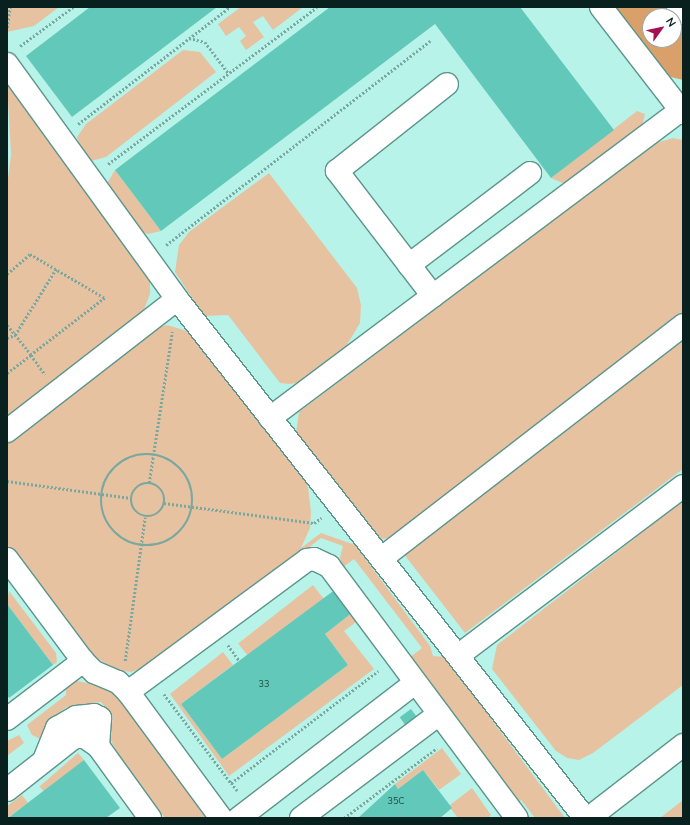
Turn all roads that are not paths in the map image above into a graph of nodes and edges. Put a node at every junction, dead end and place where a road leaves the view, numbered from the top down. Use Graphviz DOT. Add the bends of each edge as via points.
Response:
graph roads {
  1 [pos="601,7"];
  2 [pos="678,7"];
  3 [pos="683,13"];
  4 [pos="10,58"];
  5 [pos="447,84"];
  6 [pos="680,104"];
  7 [pos="530,173"];
  8 [pos="410,265"];
  9 [pos="433,296"];
  10 [pos="177,299"];
  11 [pos="683,325"];
  12 [pos="270,418"];
  13 [pos="7,431"];
  14 [pos="683,486"];
  15 [pos="7,558"];
  16 [pos="382,558"];
  17 [pos="459,655"];
  18 [pos="83,661"];
  19 [pos="415,683"];
  20 [pos="128,692"];
  21 [pos="439,714"];
  22 [pos="7,719"];
  23 [pos="683,745"];
  24 [pos="7,790"];
  25 [pos="245,814"];
  26 [pos="150,818"];
  27 [pos="221,818"];
  28 [pos="301,818"];
  29 [pos="517,818"];
  30 [pos="586,818"];
  31 [pos="589,818"];
  1 -- 6 [label="lane"];
  2 -- 3 [label="lane"];
  4 -- 10 [label="lane" via="62,137"];
  5 -- 8 [label="lane" via="336,171"];
  6 -- 9 [label="lane"];
  7 -- 8 [label="lane"];
  8 -- 9 [label="lane"];
  9 -- 12 [label="lane"];
  10 -- 12 [label="lane"];
  10 -- 13 [label="lane"];
  11 -- 16 [label="lane"];
  12 -- 16 [label="lane"];
  14 -- 17 [label="lane"];
  15 -- 18 [label="lane"];
  16 -- 17 [label="lane"];
  17 -- 30 [label="lane"];
  18 -- 20 [label="lane" via="94,672 118,682"];
  18 -- 22 [label="lane"];
  19 -- 20 [label="lane" via="329,566 314,559 307,560"];
  19 -- 21 [label="lane"];
  19 -- 25 [label="lane"];
  20 -- 27 [label="lane"];
  21 -- 28 [label="lane"];
  21 -- 29 [label="lane"];
  23 -- 31 [label="lane"];
  24 -- 26 [label="lane" via="73,738 83,736 98,746"];
}
